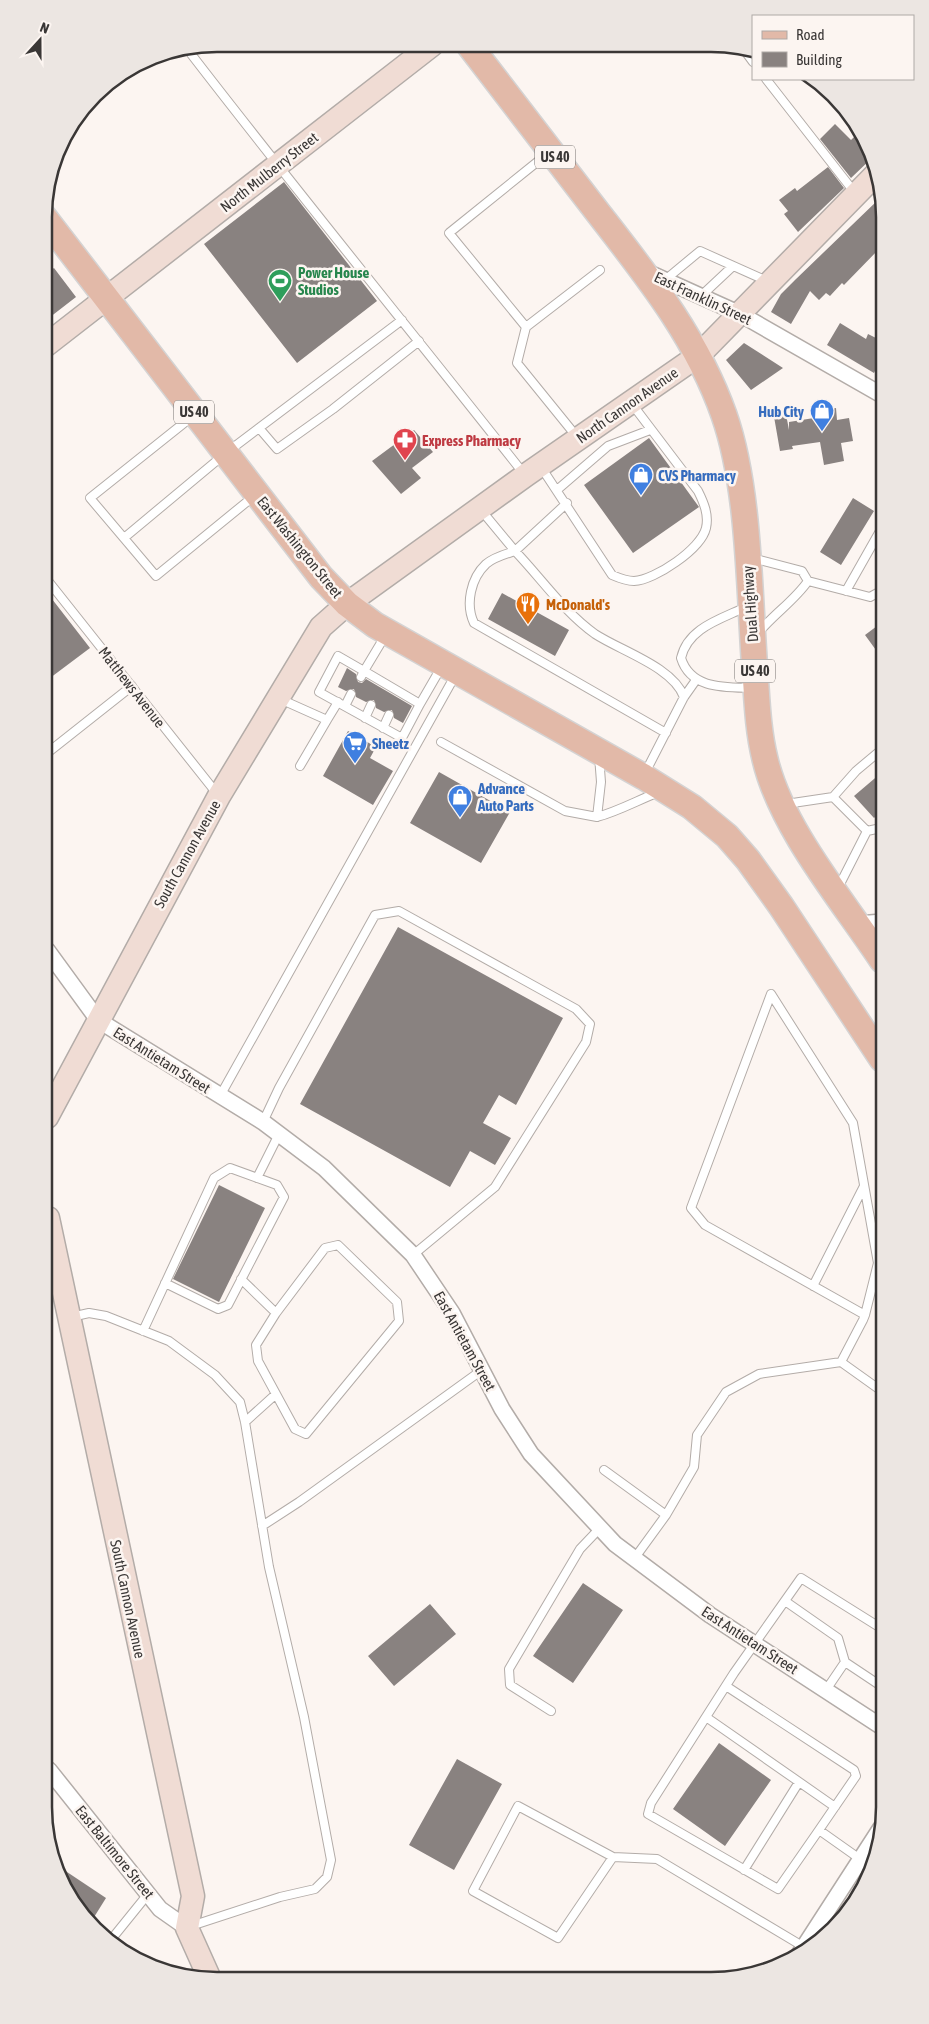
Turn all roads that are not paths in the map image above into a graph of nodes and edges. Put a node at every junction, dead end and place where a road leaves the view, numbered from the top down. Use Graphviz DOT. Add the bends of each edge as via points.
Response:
graph roads {
  1 [pos="475,52"];
  2 [pos="422,53"];
  3 [pos="192,55"];
  4 [pos="767,80"];
  5 [pos="550,151"];
  6 [pos="277,165"];
  7 [pos="872,178"];
  8 [pos="856,194"];
  9 [pos="53,229"];
  10 [pos="733,266"];
  11 [pos="600,270"];
  12 [pos="642,270"];
  13 [pos="665,280"];
  14 [pos="770,282"];
  15 [pos="701,296"];
  16 [pos="106,299"];
  17 [pos="740,314"];
  18 [pos="402,320"];
  19 [pos="526,327"];
  20 [pos="53,340"];
  21 [pos="419,341"];
  22 [pos="699,355"];
  23 [pos="876,392"];
  24 [pos="631,402"];
  25 [pos="195,414"];
  26 [pos="259,428"];
  27 [pos="650,430"];
  28 [pos="578,438"];
  29 [pos="226,454"];
  30 [pos="533,470"];
  31 [pos="557,490"];
  32 [pos="257,494"];
  33 [pos="567,503"];
  34 [pos="480,509"];
  35 [pos="124,538"];
  36 [pos="876,538"];
  37 [pos="515,551"];
  38 [pos="747,557"];
  39 [pos="808,581"];
  40 [pos="53,587"];
  41 [pos="846,591"];
  42 [pos="876,594"];
  43 [pos="347,604"];
  44 [pos="750,605"];
  45 [pos="388,632"];
  46 [pos="753,639"];
  47 [pos="450,668"];
  48 [pos="363,674"];
  49 [pos="696,680"];
  50 [pos="132,686"];
  51 [pos="756,688"];
  52 [pos="351,694"];
  53 [pos="684,697"];
  54 [pos="278,698"];
  55 [pos="341,704"];
  56 [pos="420,704"];
  57 [pos="372,705"];
  58 [pos="389,715"];
  59 [pos="365,718"];
  60 [pos="327,720"];
  61 [pos="383,728"];
  62 [pos="666,733"];
  63 [pos="441,742"];
  64 [pos="53,749"];
  65 [pos="599,752"];
  66 [pos="876,754"];
  67 [pos="300,766"];
  68 [pos="644,776"];
  69 [pos="665,790"];
  70 [pos="219,796"];
  71 [pos="833,797"];
  72 [pos="782,804"];
  73 [pos="597,817"];
  74 [pos="876,829"];
  75 [pos="867,831"];
  76 [pos="836,892"];
  77 [pos="870,923"];
  78 [pos="876,942"];
  79 [pos="53,958"];
  80 [pos="98,1020"];
  81 [pos="876,1051"];
  82 [pos="220,1096"];
  83 [pos="52,1107"];
  84 [pos="262,1122"];
  85 [pos="279,1134"];
  86 [pos="257,1178"];
  87 [pos="864,1186"];
  88 [pos="52,1241"];
  89 [pos="876,1252"];
  90 [pos="413,1255"];
  91 [pos="876,1271"];
  92 [pos="241,1279"];
  93 [pos="165,1283"];
  94 [pos="813,1286"];
  95 [pos="276,1313"];
  96 [pos="865,1314"];
  97 [pos="67,1317"];
  98 [pos="143,1331"];
  99 [pos="841,1362"];
  100 [pos="482,1370"];
  101 [pos="876,1387"];
  102 [pos="276,1394"];
  103 [pos="245,1422"];
  104 [pos="604,1470"];
  105 [pos="666,1515"];
  106 [pos="262,1526"];
  107 [pos="600,1528"];
  108 [pos="634,1559"];
  109 [pos="785,1602"];
  110 [pos="876,1625"];
  111 [pos="755,1645"];
  112 [pos="845,1662"];
  113 [pos="876,1683"];
  114 [pos="726,1686"];
  115 [pos="826,1690"];
  116 [pos="551,1711"];
  117 [pos="706,1717"];
  118 [pos="876,1724"];
  119 [pos="52,1773"];
  120 [pos="799,1782"];
  121 [pos="836,1807"];
  122 [pos="820,1830"];
  123 [pos="873,1840"];
  124 [pos="613,1857"];
  125 [pos="860,1859"];
  126 [pos="744,1870"];
  127 [pos="148,1894"];
  128 [pos="187,1928"];
  129 [pos="115,1935"];
  130 [pos="808,1940"];
  131 [pos="796,1948"];
  132 [pos="206,1971"];
  1 -- 5 [label="main road, East Franklin Street / US 40"];
  2 -- 6 [label="street, North Mulberry Street"];
  3 -- 6 [label="lane"];
  4 -- 8 [label="lane"];
  5 -- 12 [label="main road, East Franklin Street / US 40"];
  5 -- 19 [label="lane" via="449,233"];
  6 -- 16 [label="street, North Mulberry Street"];
  6 -- 18 [label="lane"];
  7 -- 8 [label="street, North Cannon Avenue"];
  8 -- 14 [label="street, North Cannon Avenue"];
  9 -- 16 [label="main road, East Washington Street / US 40"];
  10 -- 13 [label="lane" via="700,251"];
  10 -- 14 [label="lane"];
  10 -- 15 [label="lane"];
  11 -- 19 [label="lane"];
  12 -- 13 [label="street, East Franklin Street"];
  12 -- 22 [label="main road, Dual Highway / US 40"];
  13 -- 15 [label="street, East Franklin Street"];
  14 -- 17 [label="street, North Cannon Avenue"];
  15 -- 17 [label="street, East Franklin Street"];
  16 -- 20 [label="street, North Mulberry Street"];
  16 -- 25 [label="main road, East Washington Street / US 40"];
  17 -- 22 [label="street, North Cannon Avenue"];
  17 -- 23 [label="street, East Franklin Street"];
  18 -- 21 [label="lane"];
  18 -- 26 [label="lane"];
  19 -- 28 [label="lane" via="517,363"];
  21 -- 26 [label="lane" via="277,449"];
  21 -- 30 [label="lane"];
  22 -- 24 [label="street, North Cannon Avenue"];
  22 -- 38 [label="main road, Dual Highway / US 40" via="725,418 733,451"];
  24 -- 27 [label="lane"];
  24 -- 28 [label="street, North Cannon Avenue"];
  25 -- 29 [label="main road, East Washington Street / US 40"];
  25 -- 35 [label="lane" via="90,498"];
  26 -- 29 [label="lane"];
  27 -- 31 [label="lane" via="608,446"];
  27 -- 33 [label="lane" via="688,477 704,504 706,530 692,548 652,576 634,581 620,579 602,562"];
  28 -- 30 [label="street, North Cannon Avenue"];
  29 -- 32 [label="main road, East Washington Street / US 40"];
  29 -- 35 [label="lane"];
  30 -- 31 [label="lane"];
  30 -- 34 [label="street, North Cannon Avenue"];
  31 -- 33 [label="lane"];
  32 -- 35 [label="lane" via="156,576"];
  32 -- 43 [label="main road, East Washington Street / US 40" via="321,577"];
  33 -- 37 [label="lane"];
  34 -- 37 [label="lane"];
  34 -- 43 [label="street, North Cannon Avenue"];
  36 -- 41 [label="lane"];
  37 -- 53 [label="lane" via="594,633 665,674 680,686"];
  37 -- 62 [label="lane" via="486,565 476,581 469,596 474,622"];
  38 -- 39 [label="lane" via="802,571"];
  38 -- 44 [label="main road, Dual Highway / US 40"];
  39 -- 41 [label="lane"];
  39 -- 46 [label="lane"];
  40 -- 50 [label="lane, Matthews Avenue"];
  41 -- 42 [label="lane" via="870,597"];
  43 -- 45 [label="main road, East Washington Street / US 40"];
  43 -- 54 [label="street, South Cannon Avenue" via="321,627"];
  44 -- 46 [label="main road, Dual Highway / US 40"];
  44 -- 49 [label="lane" via="698,630 687,641 680,658 684,668"];
  45 -- 47 [label="main road, East Washington Street / US 40"];
  45 -- 48 [label="lane"];
  46 -- 51 [label="main road, Dual Highway / US 40"];
  47 -- 56 [label="lane"];
  47 -- 65 [label="main road, East Washington Street / US 40"];
  47 -- 82 [label="lane"];
  48 -- 55 [label="lane" via="338,656 318,692"];
  48 -- 56 [label="lane"];
  49 -- 51 [label="lane" via="711,686"];
  49 -- 53 [label="lane"];
  50 -- 64 [label="lane"];
  50 -- 70 [label="lane, Matthews Avenue"];
  51 -- 72 [label="main road, Dual Highway / US 40" via="765,760"];
  52 -- 55 [label="lane"];
  53 -- 62 [label="lane"];
  54 -- 60 [label="lane"];
  54 -- 70 [label="street, South Cannon Avenue"];
  55 -- 59 [label="lane"];
  55 -- 60 [label="lane"];
  56 -- 61 [label="lane" via="402,738"];
  57 -- 59 [label="lane"];
  58 -- 61 [label="lane"];
  59 -- 61 [label="lane"];
  60 -- 67 [label="lane"];
  62 -- 68 [label="lane"];
  63 -- 73 [label="lane" via="565,810"];
  65 -- 68 [label="main road, East Washington Street / US 40"];
  65 -- 73 [label="lane" via="601,782"];
  66 -- 71 [label="lane"];
  68 -- 69 [label="main road, US 40"];
  69 -- 73 [label="lane"];
  69 -- 81 [label="main road, US 40" via="727,836 748,860"];
  70 -- 80 [label="street, South Cannon Avenue"];
  71 -- 72 [label="lane"];
  71 -- 75 [label="lane"];
  72 -- 76 [label="main road, Dual Highway / US 40" via="794,830"];
  74 -- 75 [label="lane"];
  75 -- 76 [label="lane"];
  76 -- 77 [label="main road, Dual Highway / US 40"];
  77 -- 78 [label="main road, Dual Highway / US 40"];
  79 -- 80 [label="street, East Antietam Street"];
  80 -- 82 [label="street, East Antietam Street"];
  80 -- 83 [label="street, South Cannon Avenue"];
  82 -- 84 [label="street, East Antietam Street"];
  84 -- 85 [label="street, East Antietam Street"];
  84 -- 90 [label="lane" via="375,915 398,911 576,1009 590,1024 586,1042 495,1187"];
  85 -- 86 [label="lane"];
  85 -- 90 [label="street, East Antietam Street" via="324,1168"];
  86 -- 92 [label="lane" via="277,1185 284,1197"];
  86 -- 93 [label="lane" via="230,1168 214,1178"];
  87 -- 89 [label="lane"];
  87 -- 94 [label="lane"];
  87 -- 94 [label="lane" via="852,1123 771,994 692,1208 705,1225"];
  88 -- 97 [label="street, South Cannon Avenue"];
  90 -- 100 [label="street, East Antietam Street" via="452,1313"];
  91 -- 96 [label="lane"];
  92 -- 93 [label="lane" via="228,1305 218,1309"];
  92 -- 95 [label="lane"];
  93 -- 98 [label="lane"];
  94 -- 96 [label="lane"];
  95 -- 102 [label="lane" via="256,1345 258,1361"];
  95 -- 102 [label="lane" via="324,1248 338,1245 397,1302 399,1321 306,1434 295,1429"];
  96 -- 99 [label="lane"];
  97 -- 98 [label="lane" via="89,1313 106,1316"];
  97 -- 128 [label="street, South Cannon Avenue" via="192,1896"];
  98 -- 103 [label="lane" via="169,1341 215,1375 240,1402"];
  99 -- 101 [label="lane"];
  99 -- 105 [label="lane" via="759,1374 726,1392 697,1434 694,1467"];
  100 -- 106 [label="lane"];
  100 -- 107 [label="street, East Antietam Street" via="531,1454"];
  102 -- 103 [label="lane"];
  103 -- 106 [label="lane"];
  104 -- 105 [label="lane"];
  105 -- 108 [label="lane"];
  106 -- 128 [label="lane" via="331,1860 327,1876 315,1889 280,1897"];
  107 -- 108 [label="street, East Antietam Street"];
  107 -- 116 [label="lane" via="580,1549 509,1669 510,1685"];
  108 -- 111 [label="street, East Antietam Street"];
  109 -- 110 [label="lane" via="801,1578"];
  109 -- 111 [label="lane"];
  109 -- 112 [label="lane" via="838,1638"];
  111 -- 114 [label="lane"];
  111 -- 115 [label="street, East Antietam Street"];
  112 -- 113 [label="lane"];
  112 -- 115 [label="lane"];
  114 -- 117 [label="lane"];
  114 -- 121 [label="lane" via="854,1770 856,1776"];
  115 -- 118 [label="street, East Antietam Street"];
  117 -- 120 [label="lane"];
  117 -- 126 [label="lane" via="651,1803 648,1814"];
  119 -- 127 [label="street, East Baltimore Street"];
  120 -- 121 [label="lane"];
  120 -- 126 [label="lane"];
  121 -- 122 [label="lane"];
  122 -- 125 [label="lane"];
  122 -- 126 [label="lane" via="778,1889"];
  123 -- 125 [label="street"];
  124 -- 124 [label="lane" via="518,1806 473,1891 558,1938"];
  124 -- 131 [label="lane" via="657,1859"];
  125 -- 130 [label="street"];
  127 -- 128 [label="street, East Baltimore Street" via="160,1909"];
  127 -- 129 [label="lane"];
  128 -- 132 [label="street"];
}
